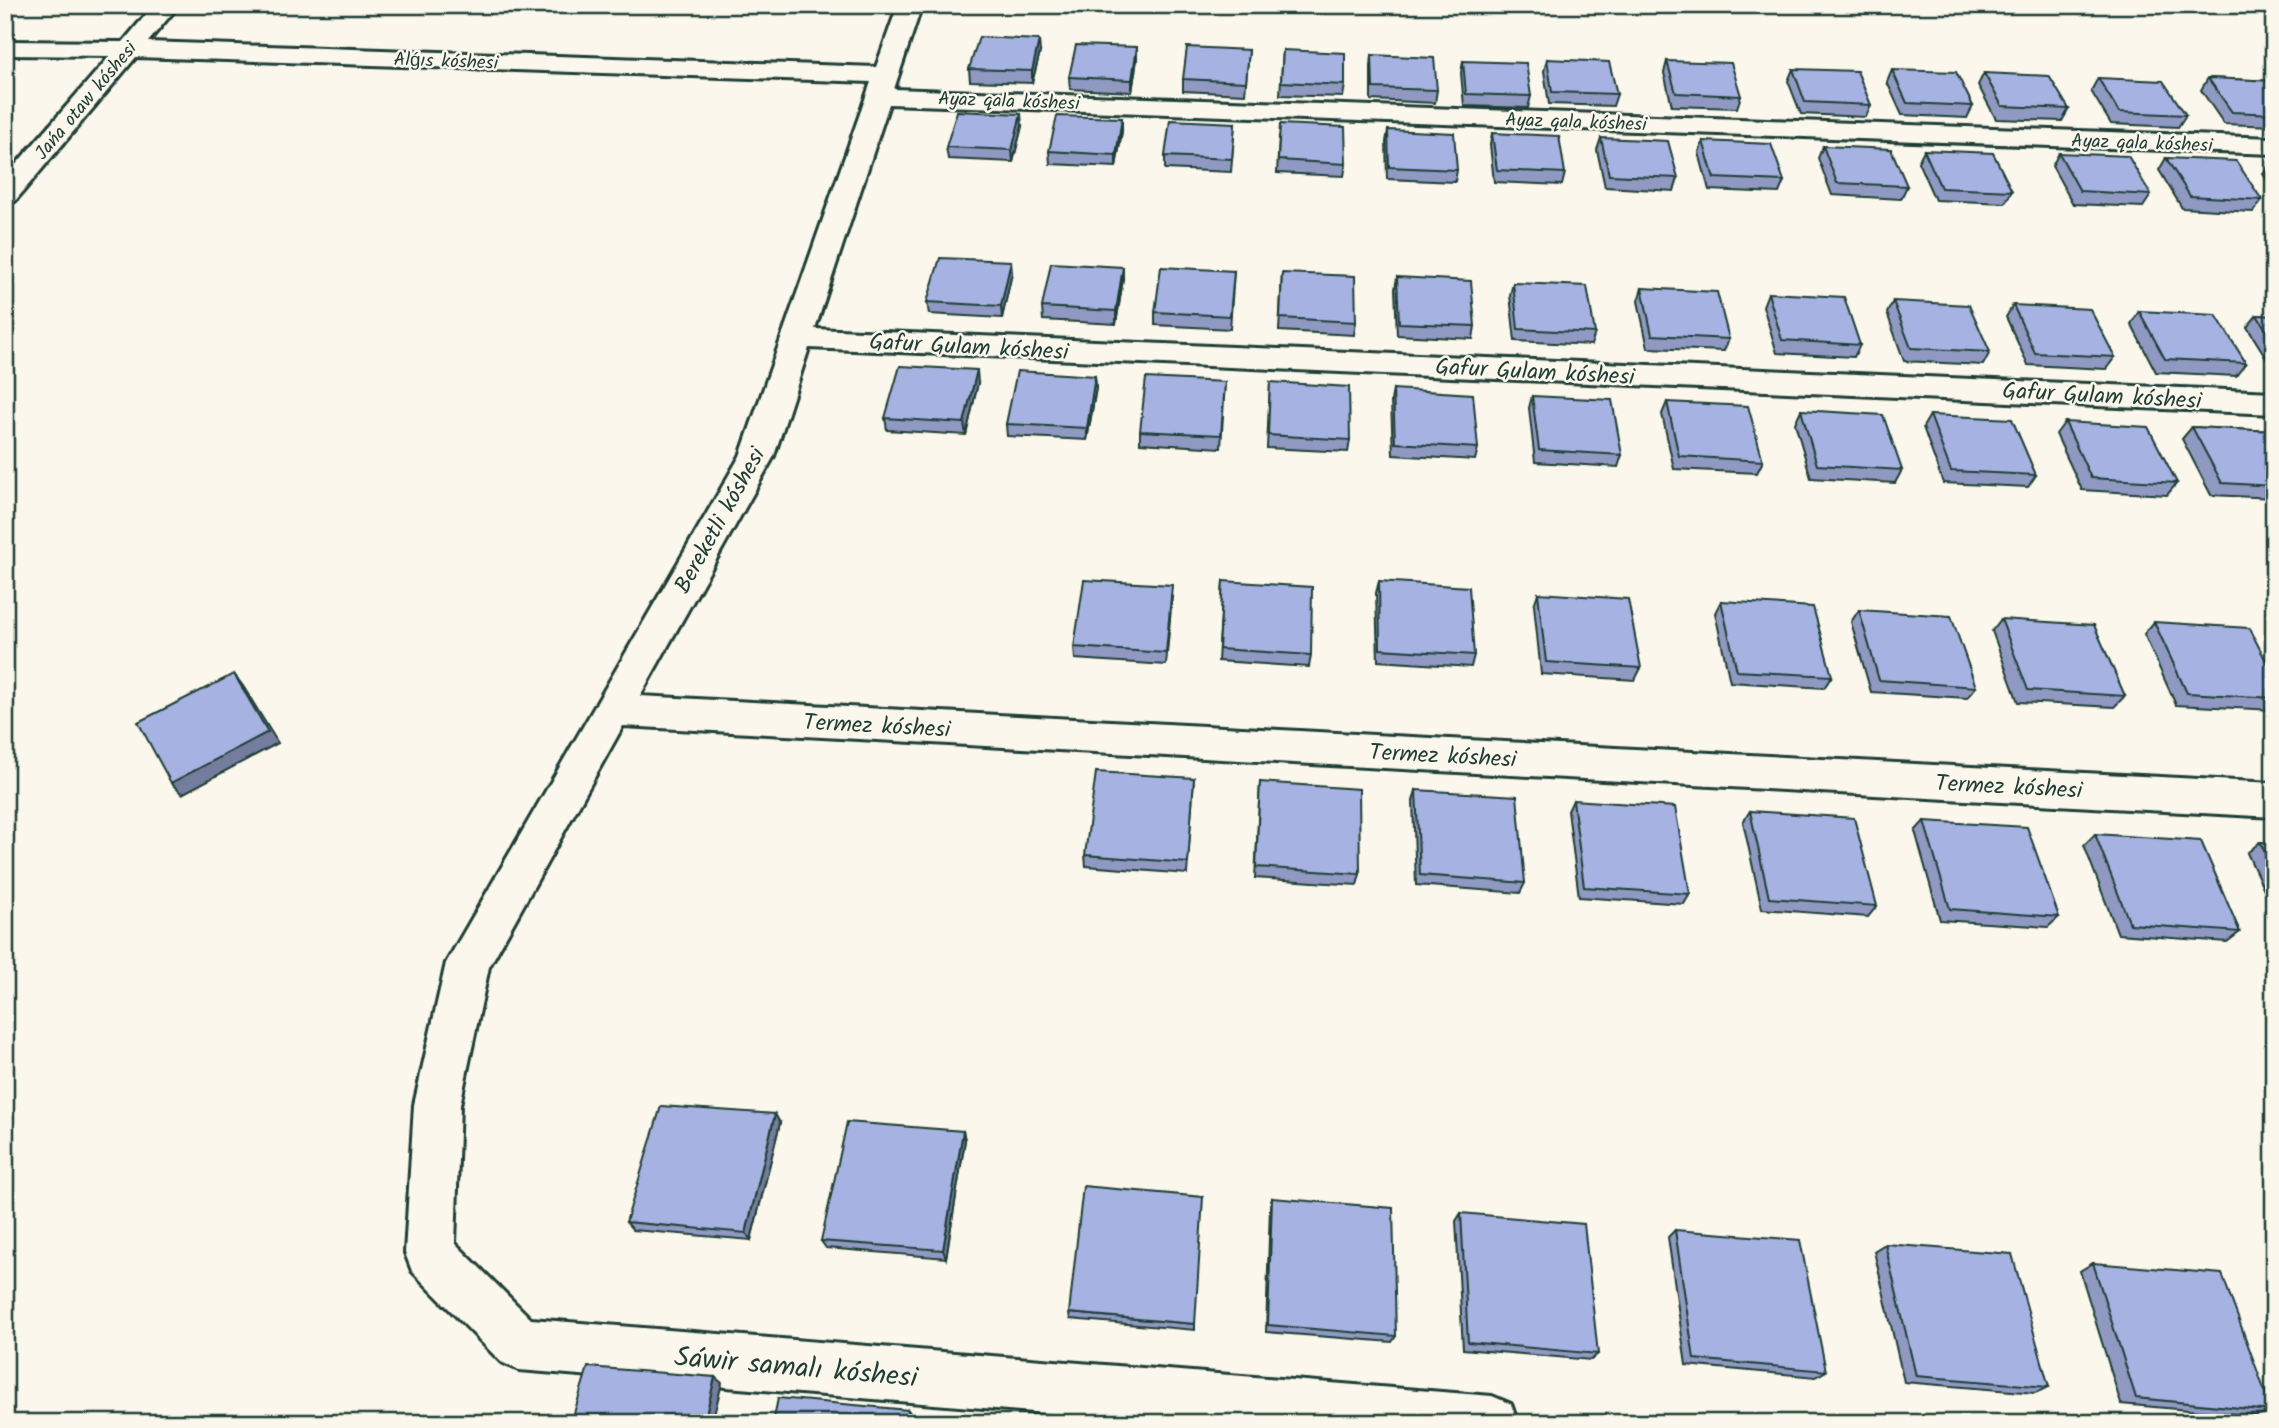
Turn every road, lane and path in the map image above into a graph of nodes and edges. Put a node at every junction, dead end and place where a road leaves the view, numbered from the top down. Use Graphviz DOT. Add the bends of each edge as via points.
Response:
graph roads {
  1 [pos="167,5"];
  2 [pos="909,5"];
  3 [pos="5,48"];
  4 [pos="127,49"];
  5 [pos="882,85"];
  6 [pos="2274,146"];
  7 [pos="5,195"];
  8 [pos="797,338"];
  9 [pos="2274,403"];
  10 [pos="612,710"];
  11 [pos="2274,800"];
  12 [pos="468,963"];
  13 [pos="1492,1423"];
  1 -- 4 [label="street, Jańa otaw kóshesi"];
  2 -- 5 [label="street, Bereketli kóshesi"];
  3 -- 4 [label="street, Alǵıs kóshesi"];
  4 -- 5 [label="street, Alǵıs kóshesi"];
  4 -- 7 [label="street, Jańa otaw kóshesi"];
  5 -- 6 [label="street, Ayaz qala kóshesi"];
  5 -- 8 [label="street, Bereketli kóshesi"];
  8 -- 9 [label="street, Gafur Gulam kóshesi"];
  8 -- 10 [label="street, Bereketli kóshesi" via="757,456"];
  10 -- 11 [label="street, Termez kóshesi"];
  10 -- 12 [label="street, Bereketli kóshesi"];
  12 -- 13 [label="street, Sáwir samalı kóshesi" via="437,1105 430,1253 519,1343"];
}
